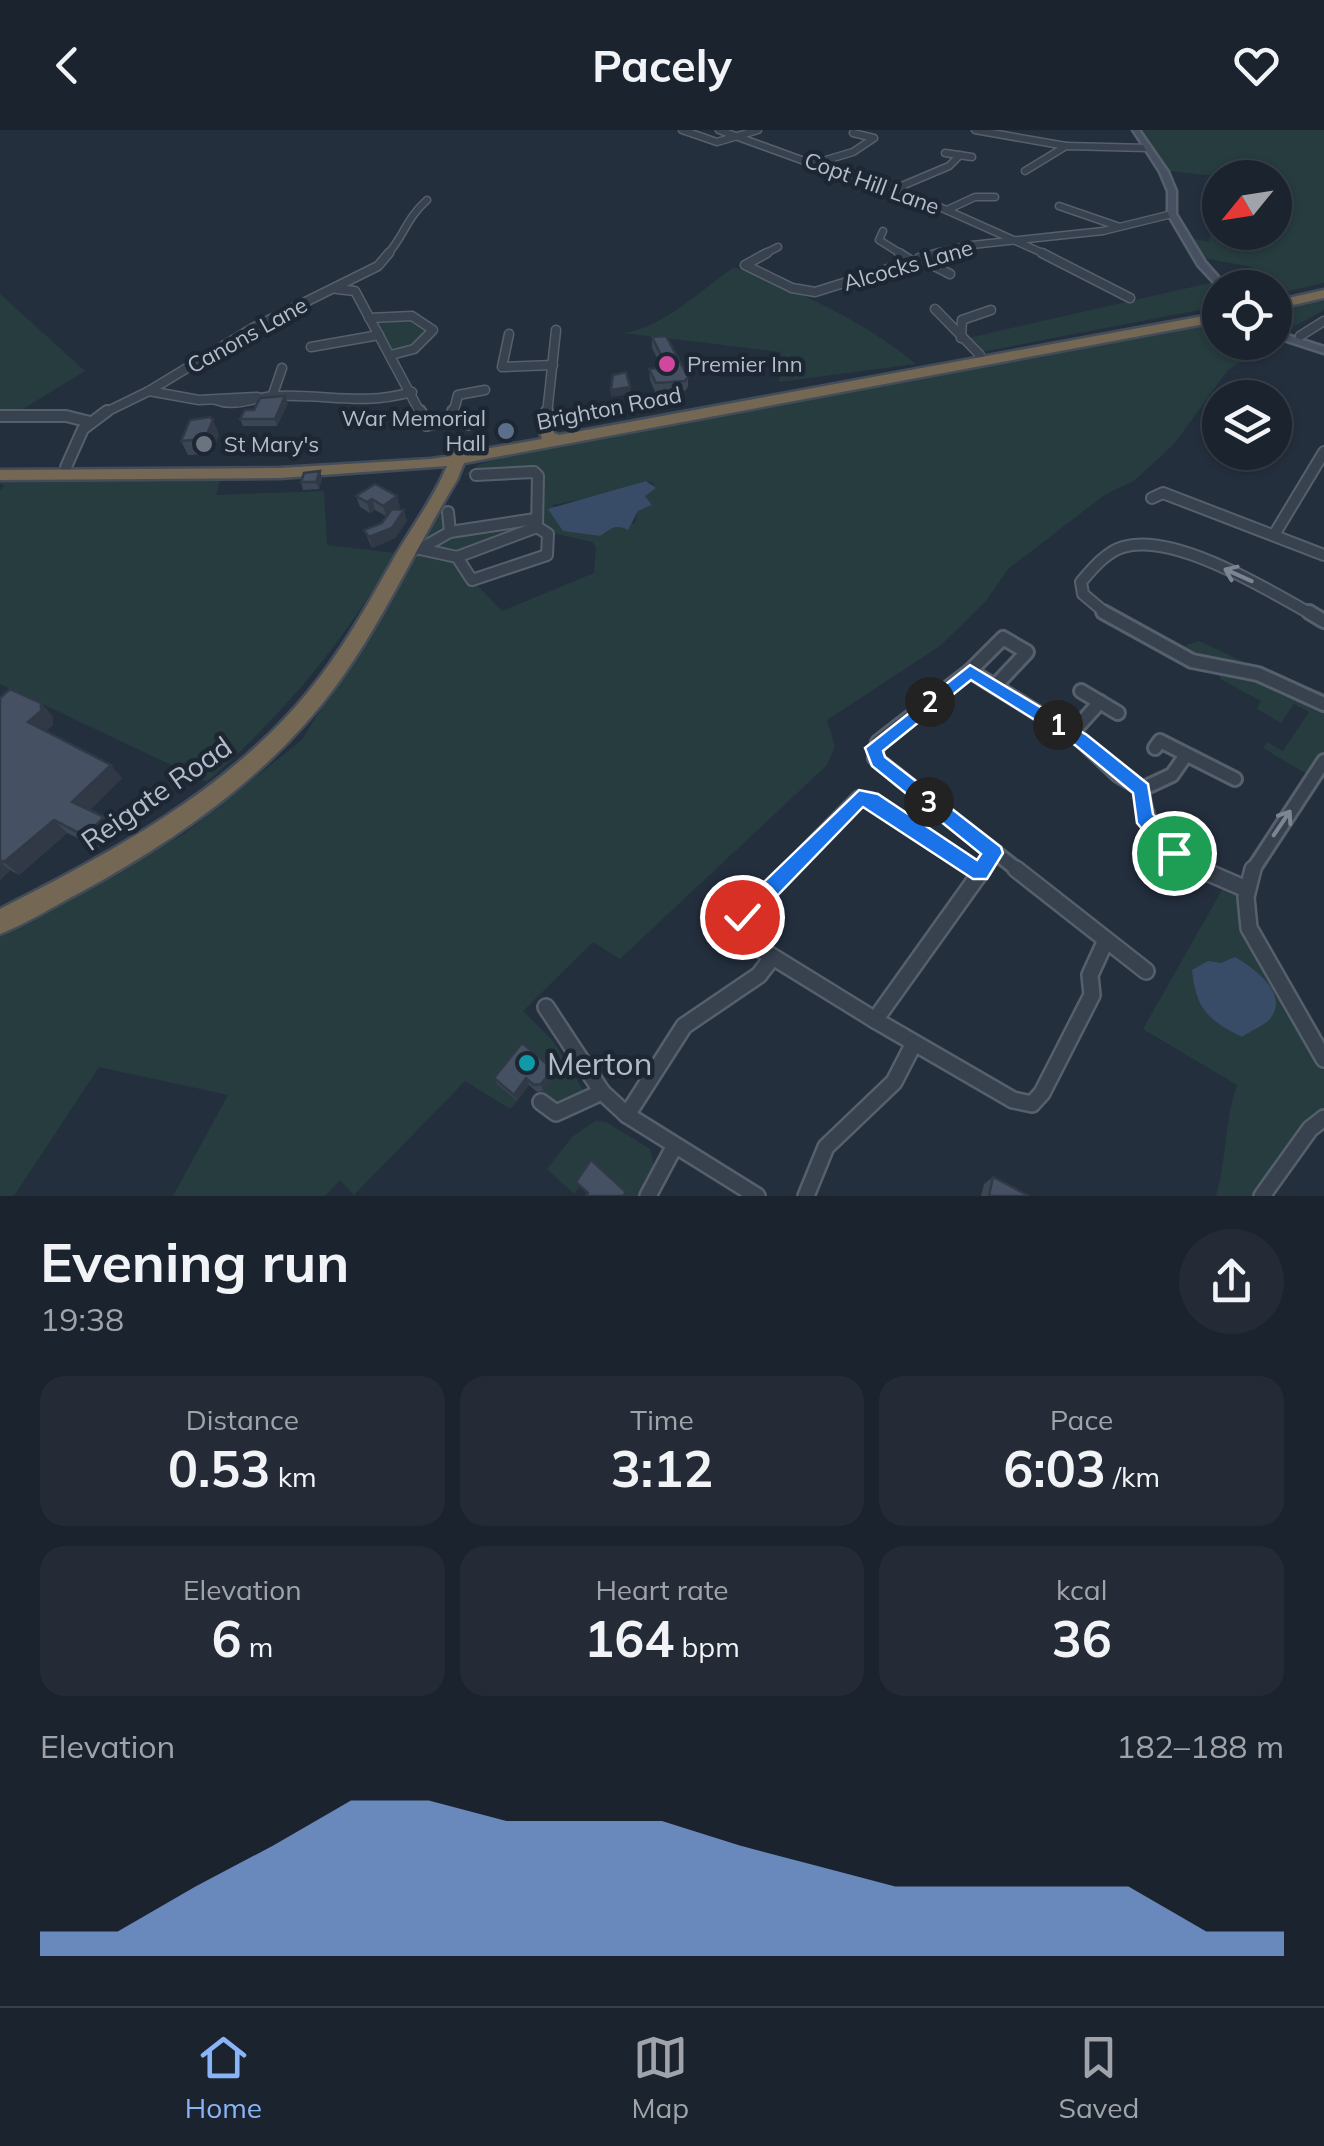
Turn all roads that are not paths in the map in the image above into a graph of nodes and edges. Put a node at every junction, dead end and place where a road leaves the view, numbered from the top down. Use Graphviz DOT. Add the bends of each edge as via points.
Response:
graph roads {
  1 [pos="682,130"];
  2 [pos="719,130"];
  3 [pos="758,130"];
  4 [pos="975,130"];
  5 [pos="1136,130"];
  6 [pos="852,134"];
  7 [pos="742,137"];
  8 [pos="1066,146"];
  9 [pos="1148,148"];
  10 [pos="946,153"];
  11 [pos="960,155"];
  12 [pos="972,157"];
  13 [pos="816,163"];
  14 [pos="1025,171"];
  15 [pos="898,188"];
  16 [pos="996,197"];
  17 [pos="427,200"];
  18 [pos="1059,206"];
  19 [pos="946,210"];
  20 [pos="1172,214"];
  21 [pos="1122,227"];
  22 [pos="883,231"];
  23 [pos="1017,240"];
  24 [pos="778,247"];
  25 [pos="915,259"];
  26 [pos="1207,270"];
  27 [pos="950,274"];
  28 [pos="347,283"];
  29 [pos="333,288"];
  30 [pos="355,290"];
  31 [pos="1324,291"];
  32 [pos="1130,298"];
  33 [pos="1292,298"];
  34 [pos="934,309"];
  35 [pos="991,310"];
  36 [pos="369,318"];
  37 [pos="1202,318"];
  38 [pos="1202,318"];
  39 [pos="1324,321"];
  40 [pos="556,330"];
  41 [pos="509,334"];
  42 [pos="379,335"];
  43 [pos="1300,336"];
  44 [pos="961,338"];
  45 [pos="1292,340"];
  46 [pos="310,347"];
  47 [pos="1324,350"];
  48 [pos="391,355"];
  49 [pos="980,355"];
  50 [pos="553,365"];
  51 [pos="282,368"];
  52 [pos="149,390"];
  53 [pos="485,390"];
  54 [pos="412,392"];
  55 [pos="272,396"];
  56 [pos="0,416"];
  57 [pos="451,420"];
  58 [pos="90,422"];
  59 [pos="468,424"];
  60 [pos="556,432"];
  61 [pos="507,451"];
  62 [pos="1324,452"];
  63 [pos="456,454"];
  64 [pos="432,464"];
  65 [pos="0,466"];
  66 [pos="63,471"];
  67 [pos="0,475"];
  68 [pos="476,475"];
  69 [pos="449,480"];
  70 [pos="1152,498"];
  71 [pos="448,512"];
  72 [pos="536,523"];
  73 [pos="514,529"];
  74 [pos="450,532"];
  75 [pos="1274,534"];
  76 [pos="414,550"];
  77 [pos="1324,554"];
  78 [pos="457,557"];
  79 [pos="1324,621"];
  80 [pos="970,671"];
  81 [pos="995,686"];
  82 [pos="1081,691"];
  83 [pos="1100,702"];
  84 [pos="1324,704"];
  85 [pos="1118,713"];
  86 [pos="1070,734"];
  87 [pos="1155,748"];
  88 [pos="1186,756"];
  89 [pos="1324,761"];
  90 [pos="1235,779"];
  91 [pos="1142,790"];
  92 [pos="994,853"];
  93 [pos="980,872"];
  94 [pos="1246,889"];
  95 [pos="0,922"];
  96 [pos="1106,940"];
  97 [pos="772,958"];
  98 [pos="1146,971"];
  99 [pos="546,1007"];
  100 [pos="875,1020"];
  101 [pos="913,1045"];
  102 [pos="1324,1058"];
  103 [pos="602,1092"];
  104 [pos="541,1102"];
  105 [pos="628,1115"];
  106 [pos="1324,1118"];
  107 [pos="674,1148"];
  108 [pos="648,1196"];
  109 [pos="757,1196"];
  110 [pos="806,1196"];
  111 [pos="1262,1196"];
  1 -- 7 [label="street" via="717,142"];
  2 -- 7 [label="street, Copt Hill Lane"];
  3 -- 7 [label="street"];
  4 -- 8 [label="street"];
  5 -- 9 [label="street"];
  6 -- 13 [label="street" via="874,138"];
  7 -- 13 [label="street, Copt Hill Lane"];
  8 -- 9 [label="street"];
  8 -- 14 [label="street"];
  9 -- 20 [label="street" via="1172,191"];
  10 -- 11 [label="street"];
  11 -- 12 [label="street"];
  11 -- 15 [label="street" via="950,166"];
  13 -- 15 [label="street, Copt Hill Lane"];
  15 -- 19 [label="street, Copt Hill Lane"];
  16 -- 19 [label="street" via="975,197"];
  17 -- 28 [label="street, Canons Lane" via="389,257"];
  18 -- 21 [label="street"];
  19 -- 23 [label="street, Copt Hill Lane"];
  20 -- 21 [label="street, Alcocks Lane"];
  20 -- 26 [label="street"];
  21 -- 23 [label="street, Alcocks Lane"];
  22 -- 25 [label="street" via="878,240"];
  23 -- 25 [label="street, Alcocks Lane"];
  23 -- 32 [label="street, Copt Hill Lane"];
  24 -- 25 [label="street, Alcocks Lane" via="746,265 806,292"];
  25 -- 27 [label="street"];
  28 -- 29 [label="street, Canons Lane"];
  28 -- 30 [label="street"];
  29 -- 30 [label="street"];
  29 -- 52 [label="street, Canons Lane"];
  30 -- 36 [label="street"];
  31 -- 33 [label="highway"];
  34 -- 44 [label="street"];
  35 -- 44 [label="street" via="962,320"];
  36 -- 42 [label="street"];
  36 -- 48 [label="street" via="409,314 433,330 414,348"];
  37 -- 49 [label="highway, Brighton Road"];
  38 -- 60 [label="highway, Brighton Road"];
  39 -- 43 [label="street"];
  40 -- 50 [label="street"];
  41 -- 50 [label="street" via="502,367"];
  42 -- 46 [label="street"];
  42 -- 48 [label="street"];
  44 -- 49 [label="street"];
  45 -- 47 [label="street"];
  48 -- 54 [label="street"];
  49 -- 60 [label="highway, Brighton Road"];
  50 -- 60 [label="street"];
  51 -- 55 [label="street"];
  52 -- 55 [label="street" via="232,406"];
  52 -- 58 [label="street, Canons Lane"];
  53 -- 57 [label="street" via="458,395"];
  54 -- 55 [label="street" via="348,402"];
  54 -- 57 [label="street" via="427,424"];
  56 -- 58 [label="street"];
  57 -- 59 [label="street"];
  58 -- 66 [label="street"];
  60 -- 61 [label="highway, Brighton Road"];
  60 -- 63 [label="highway, Brighton Road"];
  61 -- 63 [label="highway, Brighton Road"];
  61 -- 69 [label="highway"];
  62 -- 75 [label="street"];
  63 -- 64 [label="highway, Brighton Road"];
  63 -- 66 [label="highway, Brighton Road"];
  63 -- 69 [label="highway, Reigate Road"];
  64 -- 66 [label="highway, Brighton Road" via="280,472"];
  64 -- 69 [label="highway" via="445,468"];
  65 -- 66 [label="highway, Brighton Road"];
  66 -- 67 [label="highway, Brighton Road"];
  68 -- 72 [label="street" via="534,472"];
  69 -- 76 [label="highway, Reigate Road"];
  70 -- 75 [label="street" via="1163,493"];
  71 -- 74 [label="street"];
  72 -- 73 [label="street"];
  72 -- 78 [label="street" via="548,534 547,555 472,580"];
  73 -- 74 [label="street"];
  73 -- 78 [label="street"];
  74 -- 76 [label="street"];
  75 -- 77 [label="street"];
  76 -- 78 [label="street"];
  76 -- 95 [label="highway, Reigate Road" via="315,699 261,756 126,858"];
  79 -- 84 [label="street, one-way" via="1239,575 1145,544 1122,547 1081,582 1097,609 1192,661 1258,674"];
  80 -- 81 [label="street"];
  80 -- 81 [label="street" via="1003,638 1027,652"];
  80 -- 92 [label="street" via="878,742 874,753"];
  81 -- 86 [label="street"];
  82 -- 83 [label="street"];
  83 -- 85 [label="street"];
  83 -- 86 [label="street"];
  86 -- 91 [label="street"];
  87 -- 88 [label="street" via="1160,741"];
  88 -- 90 [label="street"];
  88 -- 91 [label="street" via="1172,775"];
  94 -- 89 [label="street, one-way" via="1254,864"];
  91 -- 94 [label="street" via="1144,817 1164,845 1198,870"];
  92 -- 93 [label="street"];
  92 -- 96 [label="street"];
  93 -- 97 [label="street" via="859,798 742,917 746,940"];
  93 -- 100 [label="street"];
  94 -- 102 [label="street" via="1249,928"];
  96 -- 98 [label="street"];
  96 -- 101 [label="street" via="1090,976 1092,995 1032,1104"];
  97 -- 100 [label="street"];
  97 -- 105 [label="street" via="759,975 684,1026"];
  99 -- 103 [label="street"];
  100 -- 101 [label="street"];
  101 -- 110 [label="street" via="894,1082 826,1147"];
  103 -- 104 [label="street" via="556,1114"];
  103 -- 105 [label="street"];
  105 -- 107 [label="street"];
  106 -- 111 [label="street"];
  107 -- 108 [label="street"];
  107 -- 109 [label="street"];
}
